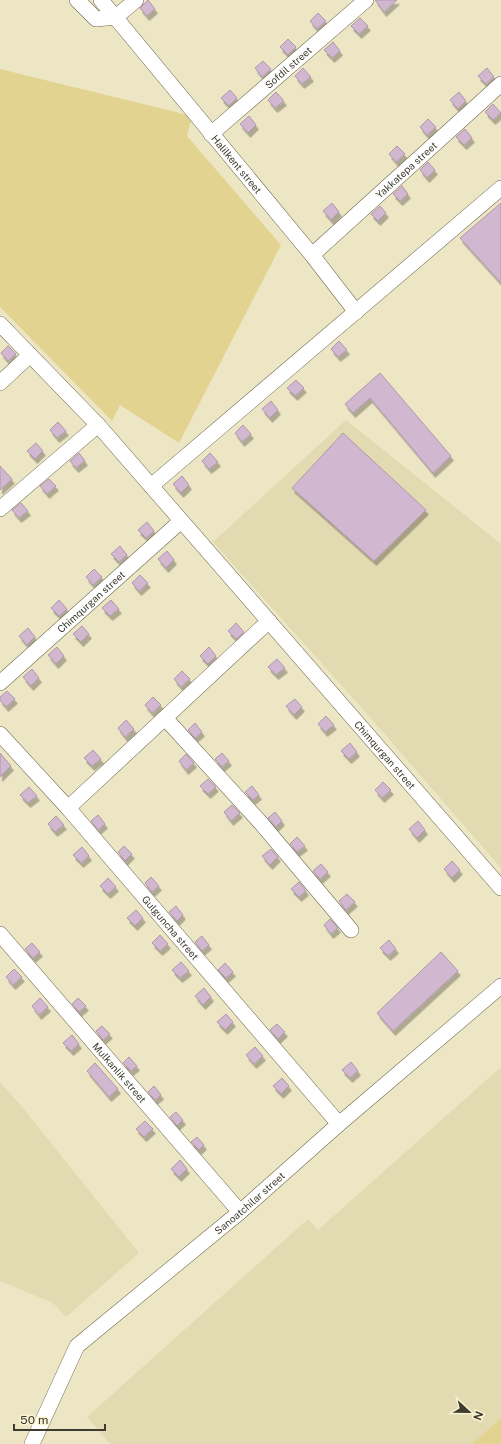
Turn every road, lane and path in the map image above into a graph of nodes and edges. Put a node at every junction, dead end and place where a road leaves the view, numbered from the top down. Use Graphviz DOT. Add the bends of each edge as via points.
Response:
graph roads {
  1 [pos="76,0"];
  2 [pos="101,0"];
  3 [pos="136,0"];
  4 [pos="366,0"];
  5 [pos="116,17"];
  6 [pos="501,84"];
  7 [pos="211,134"];
  8 [pos="501,188"];
  9 [pos="312,256"];
  10 [pos="356,312"];
  11 [pos="0,324"];
  12 [pos="30,355"];
  13 [pos="0,382"];
  14 [pos="98,425"];
  15 [pos="151,486"];
  16 [pos="0,509"];
  17 [pos="181,521"];
  18 [pos="269,621"];
  19 [pos="0,683"];
  20 [pos="164,718"];
  21 [pos="0,734"];
  22 [pos="68,808"];
  23 [pos="501,888"];
  24 [pos="351,930"];
  25 [pos="0,934"];
  26 [pos="501,986"];
  27 [pos="338,1124"];
  28 [pos="240,1212"];
  29 [pos="32,1444"];
  1 -- 5 [label="street" via="96,19"];
  2 -- 5 [label="street, Halilkent street"];
  3 -- 5 [label="street"];
  4 -- 7 [label="street, Sofdil street"];
  5 -- 7 [label="street, Halilkent street"];
  6 -- 9 [label="street, Yakkatepa street"];
  7 -- 9 [label="street, Halilkent street"];
  8 -- 10 [label="street"];
  9 -- 10 [label="street, Halilkent street"];
  10 -- 15 [label="street"];
  11 -- 12 [label="street, Chimqurgan street"];
  12 -- 13 [label="street"];
  12 -- 14 [label="street, Chimqurgan street"];
  14 -- 15 [label="street, Chimqurgan street"];
  14 -- 16 [label="street"];
  15 -- 17 [label="street, Chimqurgan street"];
  17 -- 18 [label="street, Chimqurgan street"];
  17 -- 19 [label="street, Chimqurgan street"];
  18 -- 20 [label="street"];
  18 -- 23 [label="street, Chimqurgan street"];
  20 -- 22 [label="street"];
  20 -- 24 [label="street" via="260,822"];
  21 -- 22 [label="street, Gulguncha street"];
  22 -- 27 [label="street, Gulguncha street"];
  25 -- 28 [label="street, Mulkanlik street"];
  26 -- 27 [label="street, Sanoatchilar street"];
  27 -- 28 [label="street, Sanoatchilar street"];
  28 -- 29 [label="street, Sanoatchilar street" via="77,1346"];
}
